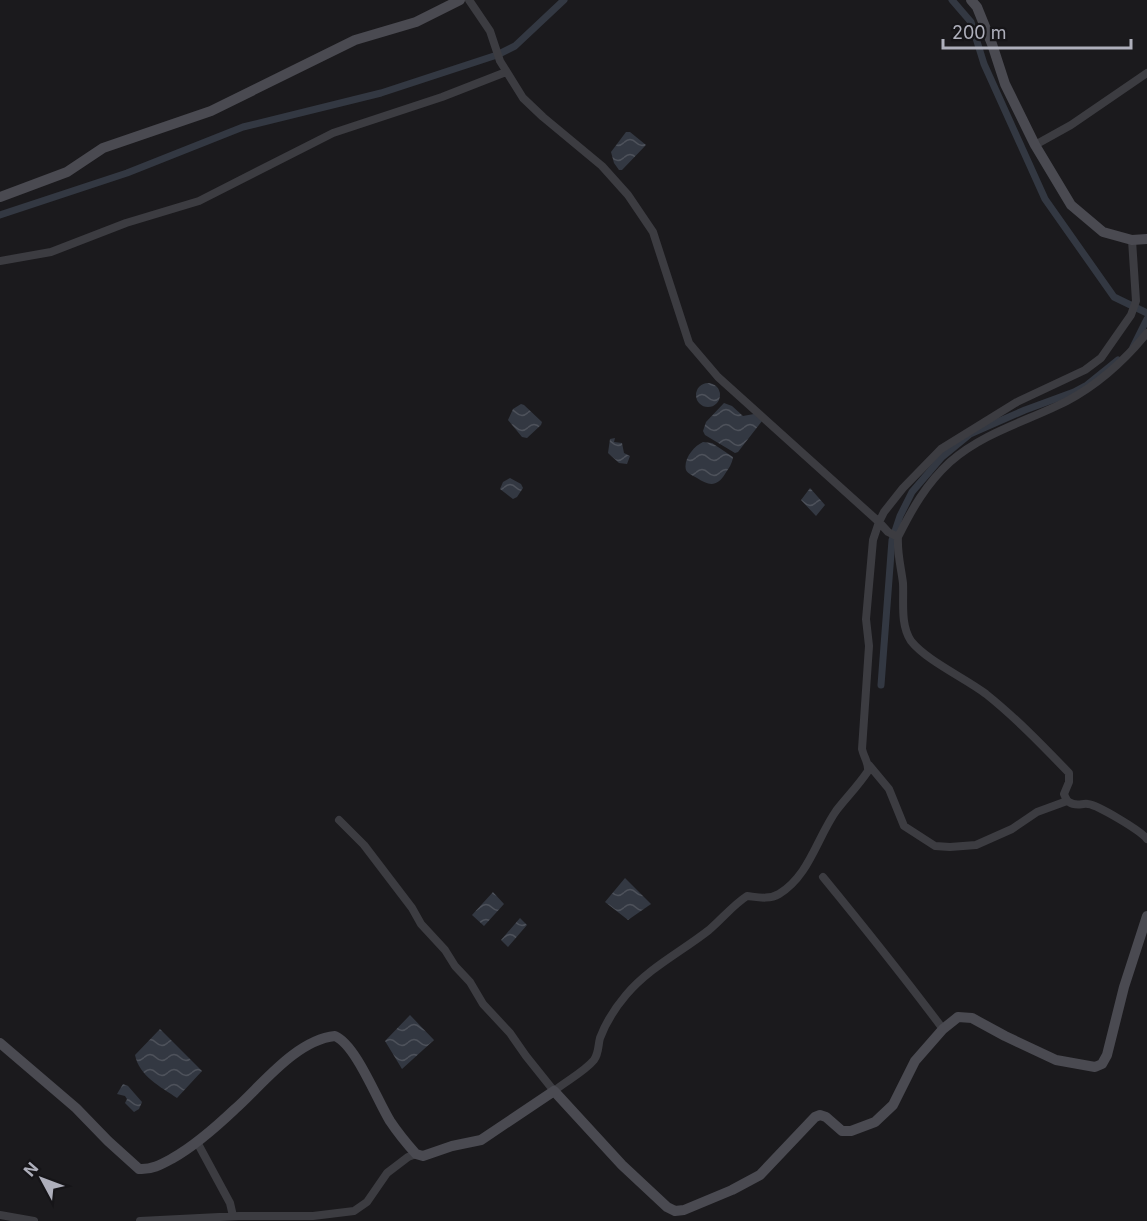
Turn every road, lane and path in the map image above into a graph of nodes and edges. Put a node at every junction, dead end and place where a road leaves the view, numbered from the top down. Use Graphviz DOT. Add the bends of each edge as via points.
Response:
graph roads {
  1 [pos="460,0"];
  2 [pos="469,0"];
  3 [pos="971,0"];
  4 [pos="506,72"];
  5 [pos="1147,74"];
  6 [pos="1035,145"];
  7 [pos="0,197"];
  8 [pos="1147,239"];
  9 [pos="1132,240"];
  10 [pos="0,261"];
  11 [pos="1147,333"];
  12 [pos="879,522"];
  13 [pos="894,535"];
  14 [pos="869,765"];
  15 [pos="1067,801"];
  16 [pos="339,820"];
  17 [pos="1147,839"];
  18 [pos="824,877"];
  19 [pos="1147,916"];
  20 [pos="943,1029"];
  21 [pos="0,1043"];
  22 [pos="554,1091"];
  23 [pos="197,1142"];
  24 [pos="416,1154"];
  25 [pos="0,1215"];
  26 [pos="233,1216"];
  27 [pos="224,1219"];
  28 [pos="34,1221"];
  29 [pos="140,1221"];
  1 -- 7 [label="main road" via="416,22 355,40 211,111 103,148 67,172"];
  2 -- 4 [label="street" via="490,31"];
  3 -- 6 [label="main road"];
  4 -- 10 [label="street" via="333,133 199,201 51,252"];
  4 -- 12 [label="street" via="523,98 617,182 654,232 694,351"];
  5 -- 6 [label="street"];
  6 -- 9 [label="main road" via="1077,210 1103,232"];
  8 -- 9 [label="main road"];
  9 -- 12 [label="street" via="1136,301 1131,315 1101,358 1085,370 1017,402 941,449 903,488"];
  11 -- 13 [label="street" via="1125,359 1093,385 1067,401 993,433 950,462 922,492"];
  12 -- 13 [label="street"];
  12 -- 14 [label="street" via="873,540 866,619 869,646 862,749"];
  13 -- 15 [label="street" via="904,626 910,640 985,693 1049,752 1069,773 1064,794"];
  14 -- 15 [label="street" via="889,789 904,826 935,846 976,845 1012,829 1037,812"];
  14 -- 22 [label="street" via="835,813 814,854 785,890 767,898 747,896 688,946 653,969 612,1013 593,1060"];
  15 -- 17 [label="street" via="1089,804"];
  16 -- 22 [label="street" via="371,854 421,924"];
  18 -- 20 [label="street"];
  19 -- 20 [label="main road" via="1102,1064 1095,1067 1056,1060 972,1018 958,1017"];
  20 -- 22 [label="main road" via="915,1061 893,1105 875,1122 842,1131 826,1117 815,1117 759,1175 684,1210 667,1207"];
  21 -- 23 [label="main road" via="139,1169 152,1169"];
  22 -- 24 [label="main road" via="481,1140 423,1156"];
  23 -- 24 [label="main road" via="288,1059 334,1036 343,1041 359,1064 390,1120"];
  23 -- 26 [label="street"];
  24 -- 26 [label="street" via="387,1173 367,1202 354,1211 313,1216"];
  25 -- 28 [label="street"];
  26 -- 27 [label="street"];
  27 -- 29 [label="street"];
}
